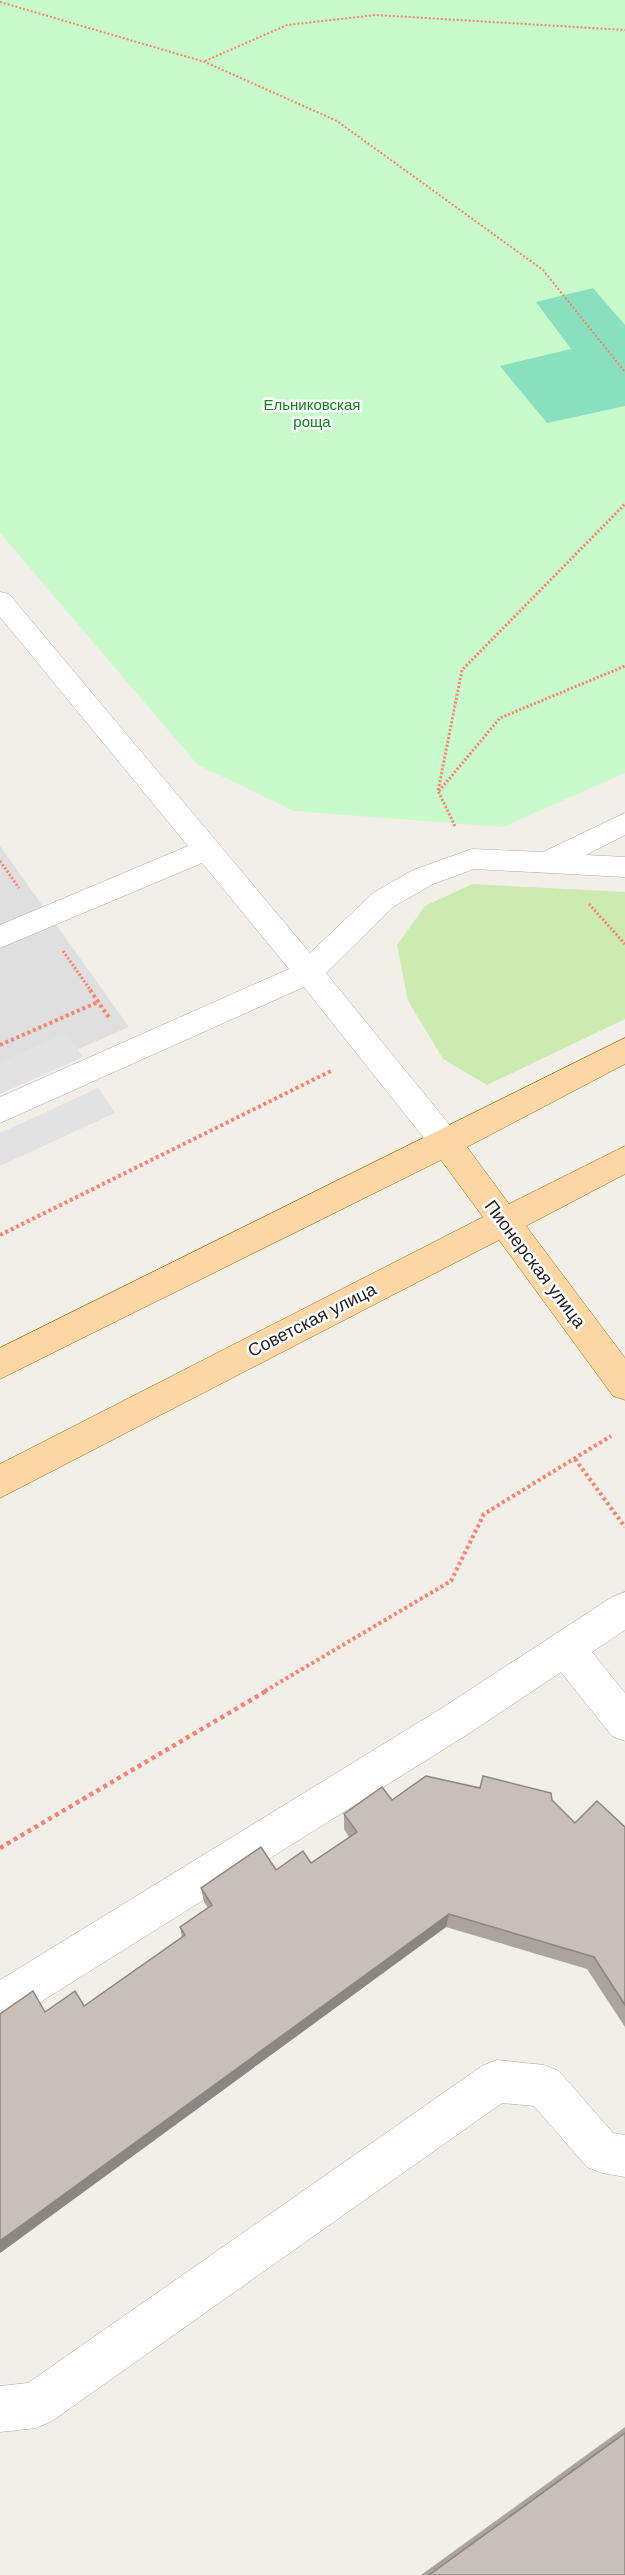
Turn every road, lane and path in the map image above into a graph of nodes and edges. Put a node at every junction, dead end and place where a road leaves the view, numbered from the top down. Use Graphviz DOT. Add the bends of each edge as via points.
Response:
graph roads {
  1 [pos="0,2"];
  2 [pos="625,30"];
  3 [pos="205,62"];
  4 [pos="625,372"];
  5 [pos="625,504"];
  6 [pos="0,600"];
  7 [pos="625,666"];
  8 [pos="438,791"];
  9 [pos="625,823"];
  10 [pos="207,849"];
  11 [pos="472,859"];
  12 [pos="0,861"];
  13 [pos="550,861"];
  14 [pos="625,867"];
  15 [pos="41,920"];
  16 [pos="0,937"];
  17 [pos="309,972"];
  18 [pos="98,1002"];
  19 [pos="0,1045"];
  20 [pos="373,1050"];
  21 [pos="625,1050"];
  22 [pos="133,1051"];
  23 [pos="0,1111"];
  24 [pos="446,1143"];
  25 [pos="625,1159"];
  26 [pos="503,1221"];
  27 [pos="0,1235"];
  28 [pos="0,1364"];
  29 [pos="625,1385"];
  30 [pos="611,1436"];
  31 [pos="575,1459"];
  32 [pos="0,1482"];
  33 [pos="625,1527"];
  34 [pos="625,1609"];
  35 [pos="565,1648"];
  36 [pos="625,1723"];
  37 [pos="0,1848"];
  38 [pos="0,2003"];
  39 [pos="625,2156"];
  40 [pos="0,2409"];
  1 -- 3 [label="path"];
  2 -- 3 [label="path" via="376,15 287,25"];
  3 -- 4 [label="path" via="337,121 543,270"];
  5 -- 8 [label="path" via="462,670"];
  6 -- 10 [label="street"];
  7 -- 8 [label="path" via="500,718"];
  8 -- 11 [label="path"];
  9 -- 13 [label="street"];
  10 -- 15 [label="street"];
  10 -- 17 [label="street"];
  11 -- 13 [label="street"];
  11 -- 17 [label="street" via="423,877 383,900"];
  12 -- 15 [label="path"];
  13 -- 14 [label="street"];
  15 -- 16 [label="street"];
  15 -- 18 [label="path"];
  17 -- 20 [label="street"];
  17 -- 22 [label="street"];
  18 -- 19 [label="path"];
  18 -- 22 [label="path"];
  20 -- 24 [label="street"];
  20 -- 27 [label="path"];
  21 -- 24 [label="main road"];
  22 -- 23 [label="street"];
  24 -- 26 [label="main road, Пионерская улица"];
  24 -- 28 [label="main road"];
  25 -- 26 [label="main road, Советская улица"];
  26 -- 29 [label="main road, Пионерская улица"];
  26 -- 32 [label="main road, Советская улица"];
  30 -- 31 [label="path"];
  31 -- 33 [label="path"];
  31 -- 37 [label="path" via="484,1514 451,1581"];
  34 -- 35 [label="street"];
  35 -- 36 [label="street"];
  35 -- 38 [label="street" via="455,1721"];
  39 -- 40 [label="street" via="602,2152 543,2086 497,2081 36,2404"];
}
